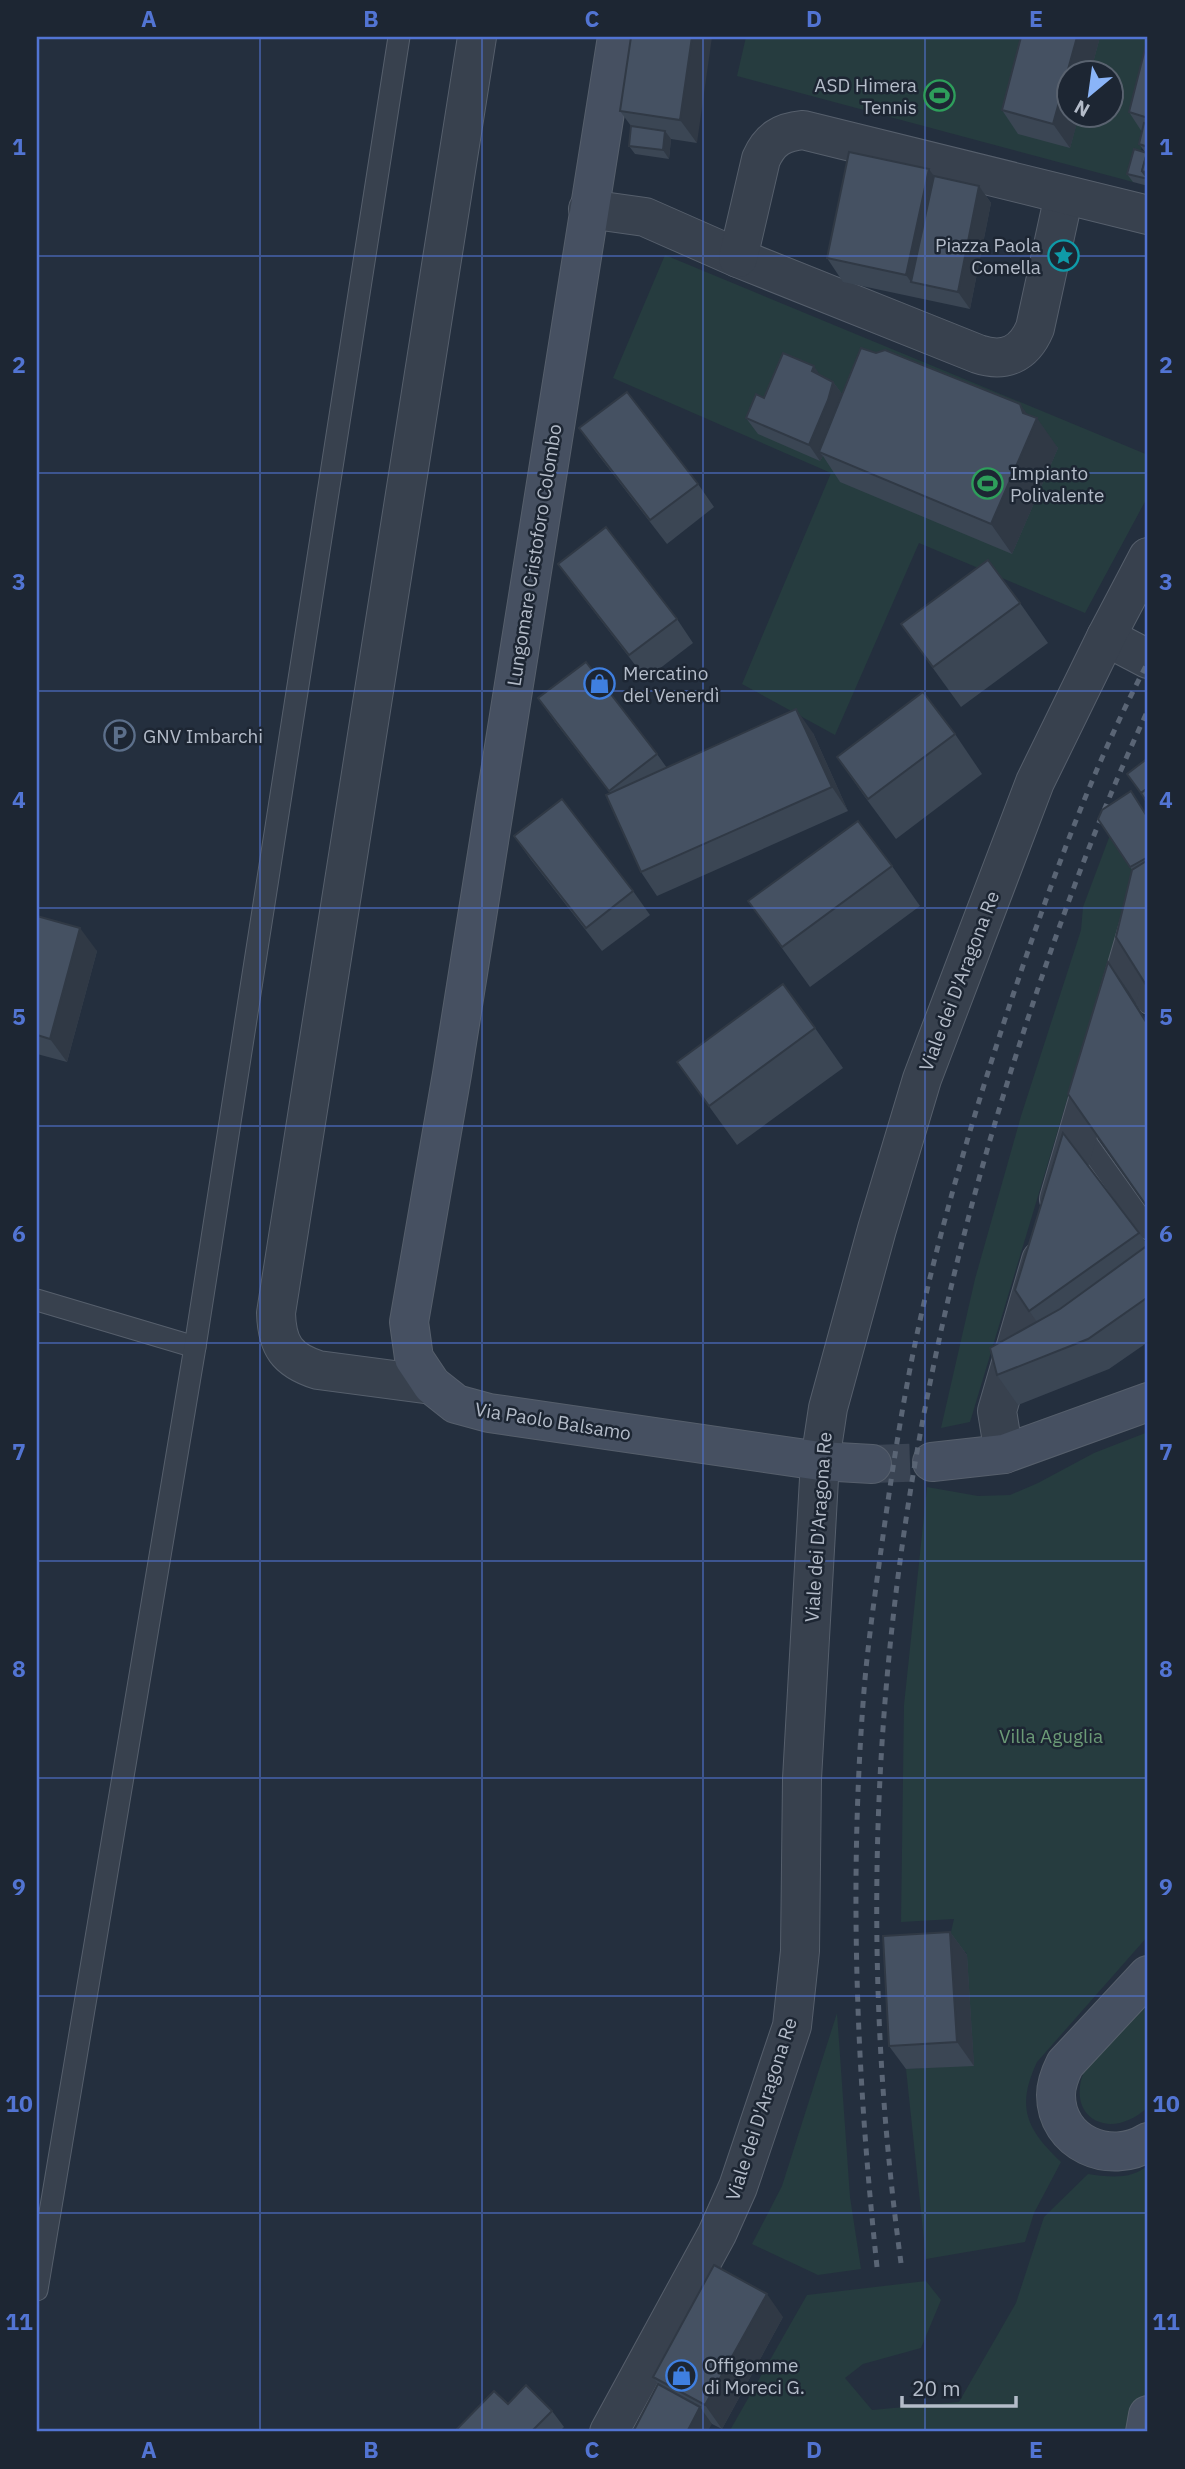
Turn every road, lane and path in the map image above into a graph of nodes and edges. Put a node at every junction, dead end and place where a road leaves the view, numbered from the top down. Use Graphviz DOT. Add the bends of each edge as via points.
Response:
graph roads {
  1 [pos="399,37"];
  2 [pos="477,37"];
  3 [pos="617,37"];
  4 [pos="1064,195"];
  5 [pos="588,209"];
  6 [pos="1148,215"];
  7 [pos="738,258"];
  8 [pos="1148,557"];
  9 [pos="1106,637"];
  10 [pos="1148,659"];
  11 [pos="1148,894"];
  12 [pos="1126,967"];
  13 [pos="1148,1003"];
  14 [pos="452,1074"];
  15 [pos="1078,1131"];
  16 [pos="1148,1229"];
  17 [pos="37,1300"];
  18 [pos="195,1347"];
  19 [pos="432,1385"];
  20 [pos="1148,1402"];
  21 [pos="1004,1454"];
  22 [pos="820,1461"];
  23 [pos="932,1462"];
  24 [pos="872,1464"];
  25 [pos="1148,1975"];
  26 [pos="1148,2142"];
  27 [pos="40,2259"];
  28 [pos="37,2290"];
  29 [pos="1148,2415"];
  30 [pos="609,2432"];
  31 [pos="1146,2432"];
  1 -- 18 [label="lane"];
  2 -- 19 [label="street" via="276,1313 281,1344 303,1365"];
  3 -- 5 [label="street, Lungomare Cristoforo Colombo"];
  4 -- 6 [label="street"];
  4 -- 7 [label="street" via="803,130 789,131 767,146 761,159"];
  4 -- 7 [label="street" via="1035,328 1022,349 1001,358 978,354"];
  5 -- 7 [label="street" via="645,217"];
  5 -- 14 [label="street, Lungomare Cristoforo Colombo"];
  8 -- 9 [label="street, Viale dei D'Aragona Re"];
  9 -- 10 [label="street"];
  9 -- 22 [label="street, Viale dei D'Aragona Re" via="1035,782 922,1079 828,1408"];
  11 -- 12 [label="street"];
  12 -- 13 [label="lane"];
  12 -- 15 [label="street"];
  14 -- 19 [label="street, Via Paolo Balsamo" via="409,1322 414,1357"];
  15 -- 16 [label="lane"];
  15 -- 21 [label="street" via="1023,1353 998,1411"];
  17 -- 18 [label="lane"];
  18 -- 27 [label="lane"];
  19 -- 22 [label="street, Via Paolo Balsamo" via="456,1404 489,1413"];
  20 -- 21 [label="street"];
  21 -- 23 [label="street"];
  22 -- 24 [label="street, Via Paolo Balsamo"];
  22 -- 30 [label="street, Viale dei D'Aragona Re" via="802,1779 800,1951 792,2026 738,2187 717,2234"];
  25 -- 26 [label="street" via="1065,2064 1056,2094 1064,2126 1091,2149 1129,2152"];
  27 -- 28 [label="lane"];
  29 -- 31 [label="street"];
}
